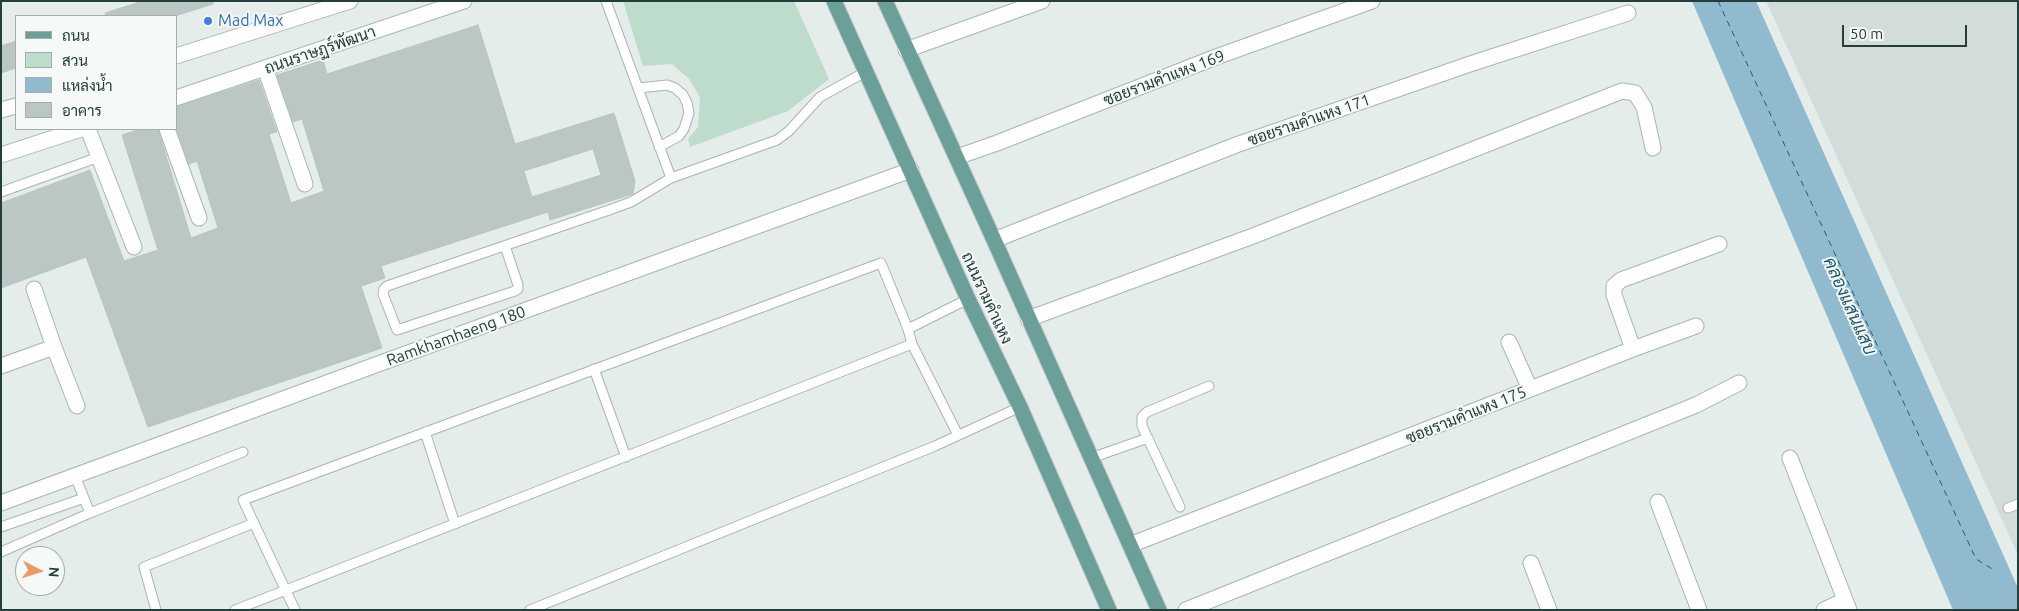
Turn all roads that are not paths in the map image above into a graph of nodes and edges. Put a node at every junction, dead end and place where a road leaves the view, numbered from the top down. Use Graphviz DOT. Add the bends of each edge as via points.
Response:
graph roads {
  1 [pos="350,1"];
  2 [pos="464,1"];
  3 [pos="606,1"];
  4 [pos="834,1"];
  5 [pos="885,1"];
  6 [pos="1042,1"];
  7 [pos="1372,1"];
  8 [pos="1628,13"];
  9 [pos="906,50"];
  10 [pos="178,55"];
  11 [pos="265,68"];
  12 [pos="867,71"];
  13 [pos="638,88"];
  14 [pos="178,97"];
  15 [pos="15,106"];
  16 [pos="1,110"];
  17 [pos="79,130"];
  18 [pos="88,130"];
  19 [pos="167,130"];
  20 [pos="659,147"];
  21 [pos="1653,148"];
  22 [pos="1,155"];
  23 [pos="99,157"];
  24 [pos="957,157"];
  25 [pos="911,170"];
  26 [pos="671,178"];
  27 [pos="305,184"];
  28 [pos="1,192"];
  29 [pos="200,218"];
  30 [pos="994,240"];
  31 [pos="1719,244"];
  32 [pos="505,246"];
  33 [pos="134,247"];
  34 [pos="34,289"];
  35 [pos="968,299"];
  36 [pos="1028,318"];
  37 [pos="1696,326"];
  38 [pos="908,329"];
  39 [pos="1509,342"];
  40 [pos="912,344"];
  41 [pos="54,347"];
  42 [pos="1633,349"];
  43 [pos="1,366"];
  44 [pos="594,370"];
  45 [pos="1739,383"];
  46 [pos="1209,386"];
  47 [pos="1530,389"];
  48 [pos="77,406"];
  49 [pos="1020,407"];
  50 [pos="425,432"];
  51 [pos="958,436"];
  52 [pos="1148,438"];
  53 [pos="243,452"];
  54 [pos="626,457"];
  55 [pos="1091,458"];
  56 [pos="1790,458"];
  57 [pos="74,476"];
  58 [pos="84,498"];
  59 [pos="1658,502"];
  60 [pos="1,503"];
  61 [pos="2018,504"];
  62 [pos="1180,507"];
  63 [pos="2008,508"];
  64 [pos="90,512"];
  65 [pos="254,523"];
  66 [pos="455,524"];
  67 [pos="1,528"];
  68 [pos="1130,545"];
  69 [pos="1,552"];
  70 [pos="1531,563"];
  71 [pos="286,590"];
  72 [pos="1847,605"];
  73 [pos="156,610"];
  74 [pos="235,610"];
  75 [pos="295,610"];
  76 [pos="530,610"];
  77 [pos="1109,610"];
  78 [pos="1159,610"];
  79 [pos="1186,610"];
  80 [pos="1549,610"];
  81 [pos="1699,610"];
  82 [pos="1824,610"];
  1 -- 10 [label="street"];
  2 -- 11 [label="street, ถนนราษฏร์พัฒนา"];
  3 -- 13 [label="lane"];
  4 -- 12 [label="main road, ถนนรามคำแหง"];
  5 -- 9 [label="main road, ถนนรามคำแหง"];
  6 -- 9 [label="street"];
  7 -- 24 [label="street, ซอยรามคำแหง 169"];
  8 -- 30 [label="street, ซอยรามคำแหง 171" via="1236,145"];
  9 -- 24 [label="main road, ถนนรามคำแหง"];
  11 -- 14 [label="street, ถนนราษฏร์พัฒนา"];
  11 -- 27 [label="street"];
  12 -- 25 [label="main road, ถนนรามคำแหง"];
  12 -- 26 [label="lane" via="820,97 777,140"];
  13 -- 20 [label="lane"];
  13 -- 20 [label="lane" via="667,85 683,95 687,104 690,113 684,129 679,136"];
  15 -- 16 [label="street"];
  17 -- 22 [label="street"];
  18 -- 23 [label="street"];
  19 -- 29 [label="street"];
  20 -- 26 [label="lane"];
  21 -- 36 [label="street" via="1644,107 1635,93 1622,91 1253,236"];
  23 -- 28 [label="lane"];
  23 -- 33 [label="street"];
  24 -- 30 [label="main road, ถนนรามคำแหง"];
  25 -- 35 [label="main road, ถนนรามคำแหง"];
  25 -- 57 [label="street, Ramkhamhaeng 180"];
  26 -- 32 [label="lane" via="631,202"];
  30 -- 36 [label="main road, ถนนรามคำแหง"];
  31 -- 42 [label="street" via="1621,280 1614,286 1614,295"];
  32 -- 32 [label="lane" via="387,286 383,294 397,330 518,289"];
  34 -- 41 [label="street"];
  35 -- 38 [label="lane"];
  35 -- 49 [label="main road, ถนนรามคำแหง"];
  36 -- 55 [label="main road, ถนนรามคำแหง"];
  37 -- 42 [label="street, ซอยรามคำแหง 175"];
  38 -- 40 [label="lane"];
  38 -- 44 [label="lane" via="880,263"];
  39 -- 47 [label="street"];
  40 -- 51 [label="lane"];
  40 -- 54 [label="lane"];
  41 -- 43 [label="street"];
  41 -- 48 [label="street"];
  42 -- 47 [label="street, ซอยรามคำแหง 175"];
  44 -- 50 [label="lane"];
  44 -- 54 [label="lane"];
  45 -- 79 [label="street" via="1696,405"];
  46 -- 52 [label="lane" via="1147,412 1142,417 1142,426"];
  47 -- 68 [label="street, ซอยรามคำแหง 175"];
  49 -- 51 [label="lane"];
  49 -- 77 [label="main road, ถนนรามคำแหง"];
  50 -- 65 [label="lane" via="243,500"];
  50 -- 66 [label="lane"];
  51 -- 76 [label="lane"];
  52 -- 55 [label="lane"];
  52 -- 62 [label="lane"];
  53 -- 64 [label="lane"];
  54 -- 66 [label="lane"];
  55 -- 68 [label="main road, ถนนรามคำแหง"];
  56 -- 72 [label="street"];
  57 -- 58 [label="lane"];
  57 -- 60 [label="street, Ramkhamhaeng 180"];
  58 -- 64 [label="lane"];
  58 -- 67 [label="lane"];
  59 -- 81 [label="street"];
  61 -- 63 [label="lane"];
  64 -- 69 [label="lane"];
  65 -- 71 [label="lane"];
  65 -- 73 [label="lane" via="144,567"];
  66 -- 71 [label="lane"];
  68 -- 78 [label="main road, ถนนรามคำแหง"];
  70 -- 80 [label="street"];
  71 -- 74 [label="lane"];
  71 -- 75 [label="lane"];
  72 -- 82 [label="street"];
}
